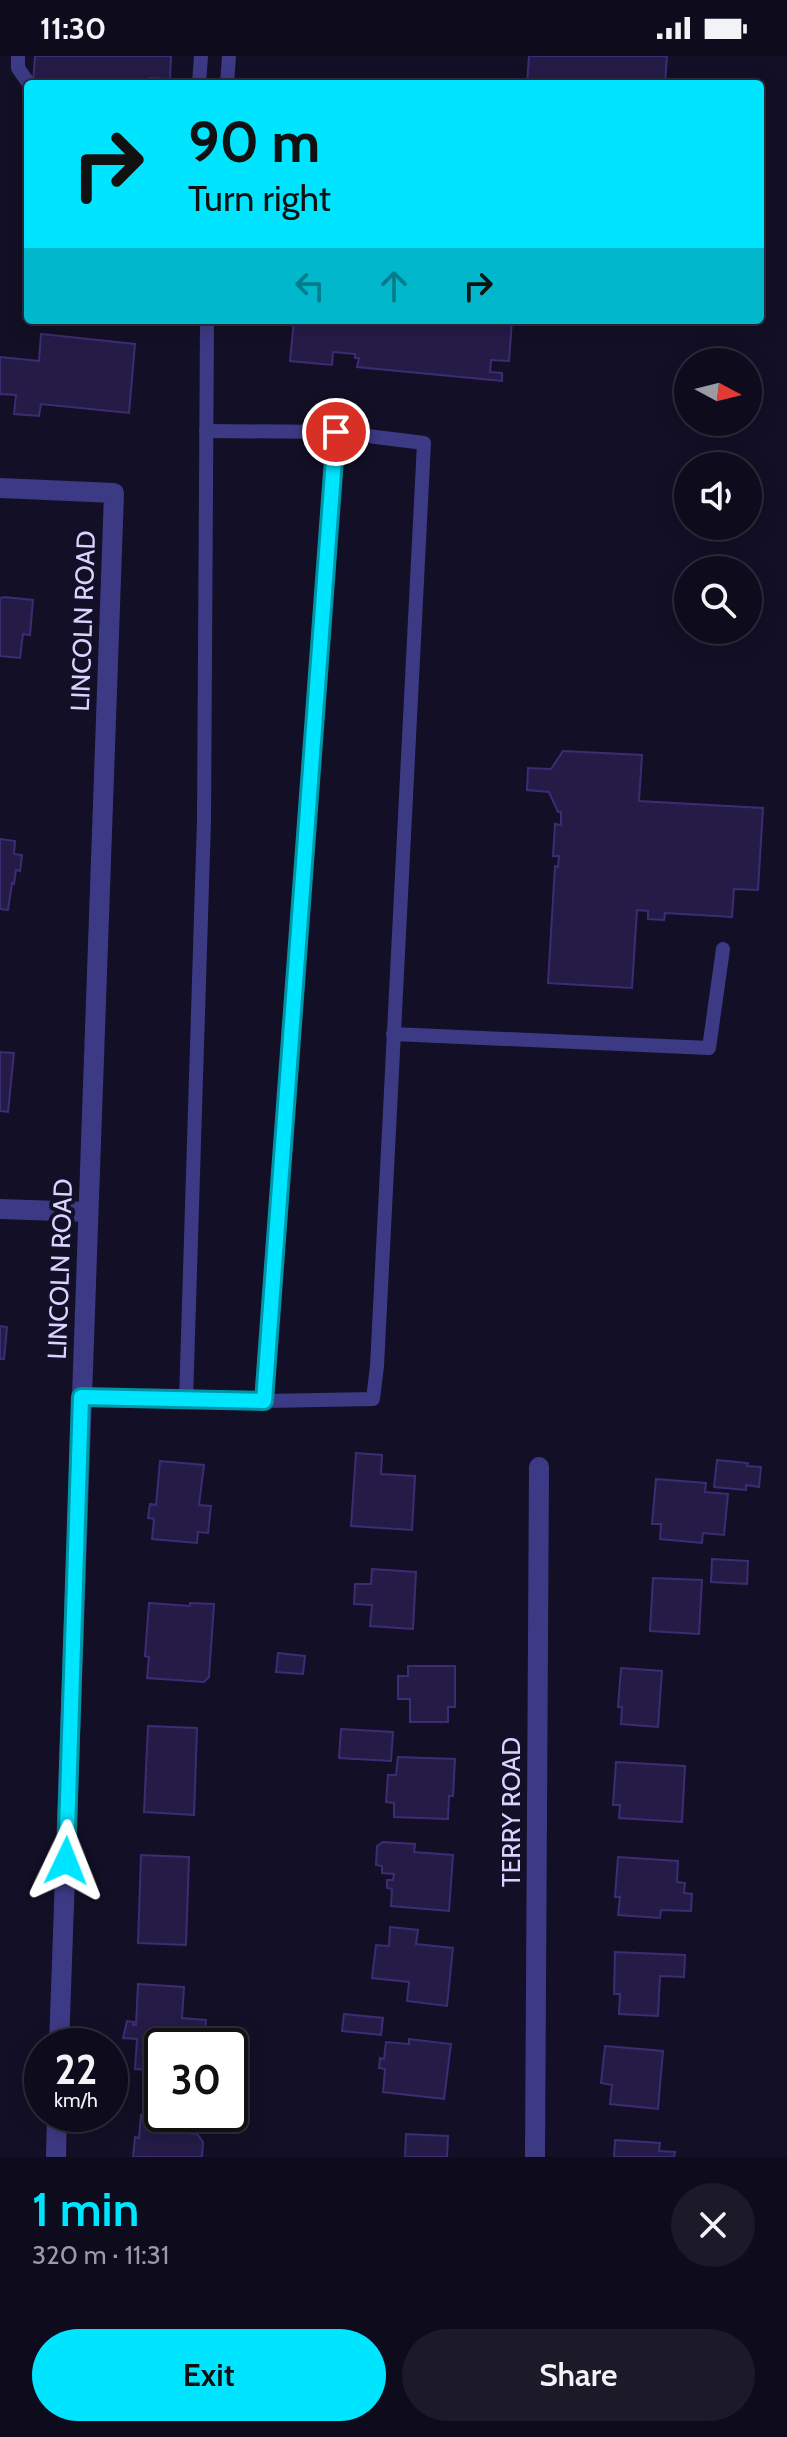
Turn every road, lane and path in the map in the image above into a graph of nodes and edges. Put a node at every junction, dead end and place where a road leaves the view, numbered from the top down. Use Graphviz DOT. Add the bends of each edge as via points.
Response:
graph roads {
  1 [pos="18,56"];
  2 [pos="201,56"];
  3 [pos="229,56"];
  4 [pos="26,80"];
  5 [pos="199,80"];
  6 [pos="227,80"];
  7 [pos="207,324"];
  8 [pos="206,431"];
  9 [pos="336,432"];
  10 [pos="0,488"];
  11 [pos="723,949"];
  12 [pos="393,1034"];
  13 [pos="0,1209"];
  14 [pos="88,1212"];
  15 [pos="81,1397"];
  16 [pos="186,1400"];
  17 [pos="264,1401"];
  18 [pos="539,1467"];
  19 [pos="60,2028"];
  20 [pos="57,2132"];
  21 [pos="56,2157"];
  22 [pos="535,2157"];
  1 -- 4 [label="lane"];
  2 -- 5 [label="lane"];
  3 -- 6 [label="lane"];
  7 -- 8 [label="lane"];
  8 -- 9 [label="lane"];
  8 -- 16 [label="lane" via="204,820"];
  9 -- 12 [label="lane" via="424,443"];
  9 -- 17 [label="lane"];
  10 -- 14 [label="street, LINCOLN ROAD" via="114,493"];
  11 -- 12 [label="lane" via="709,1048"];
  12 -- 17 [label="lane" via="373,1399"];
  13 -- 14 [label="street"];
  14 -- 15 [label="street, LINCOLN ROAD"];
  15 -- 16 [label="lane"];
  15 -- 19 [label="street, LINCOLN ROAD"];
  16 -- 17 [label="lane"];
  18 -- 22 [label="street, TERRY ROAD"];
  20 -- 21 [label="street"];
}
